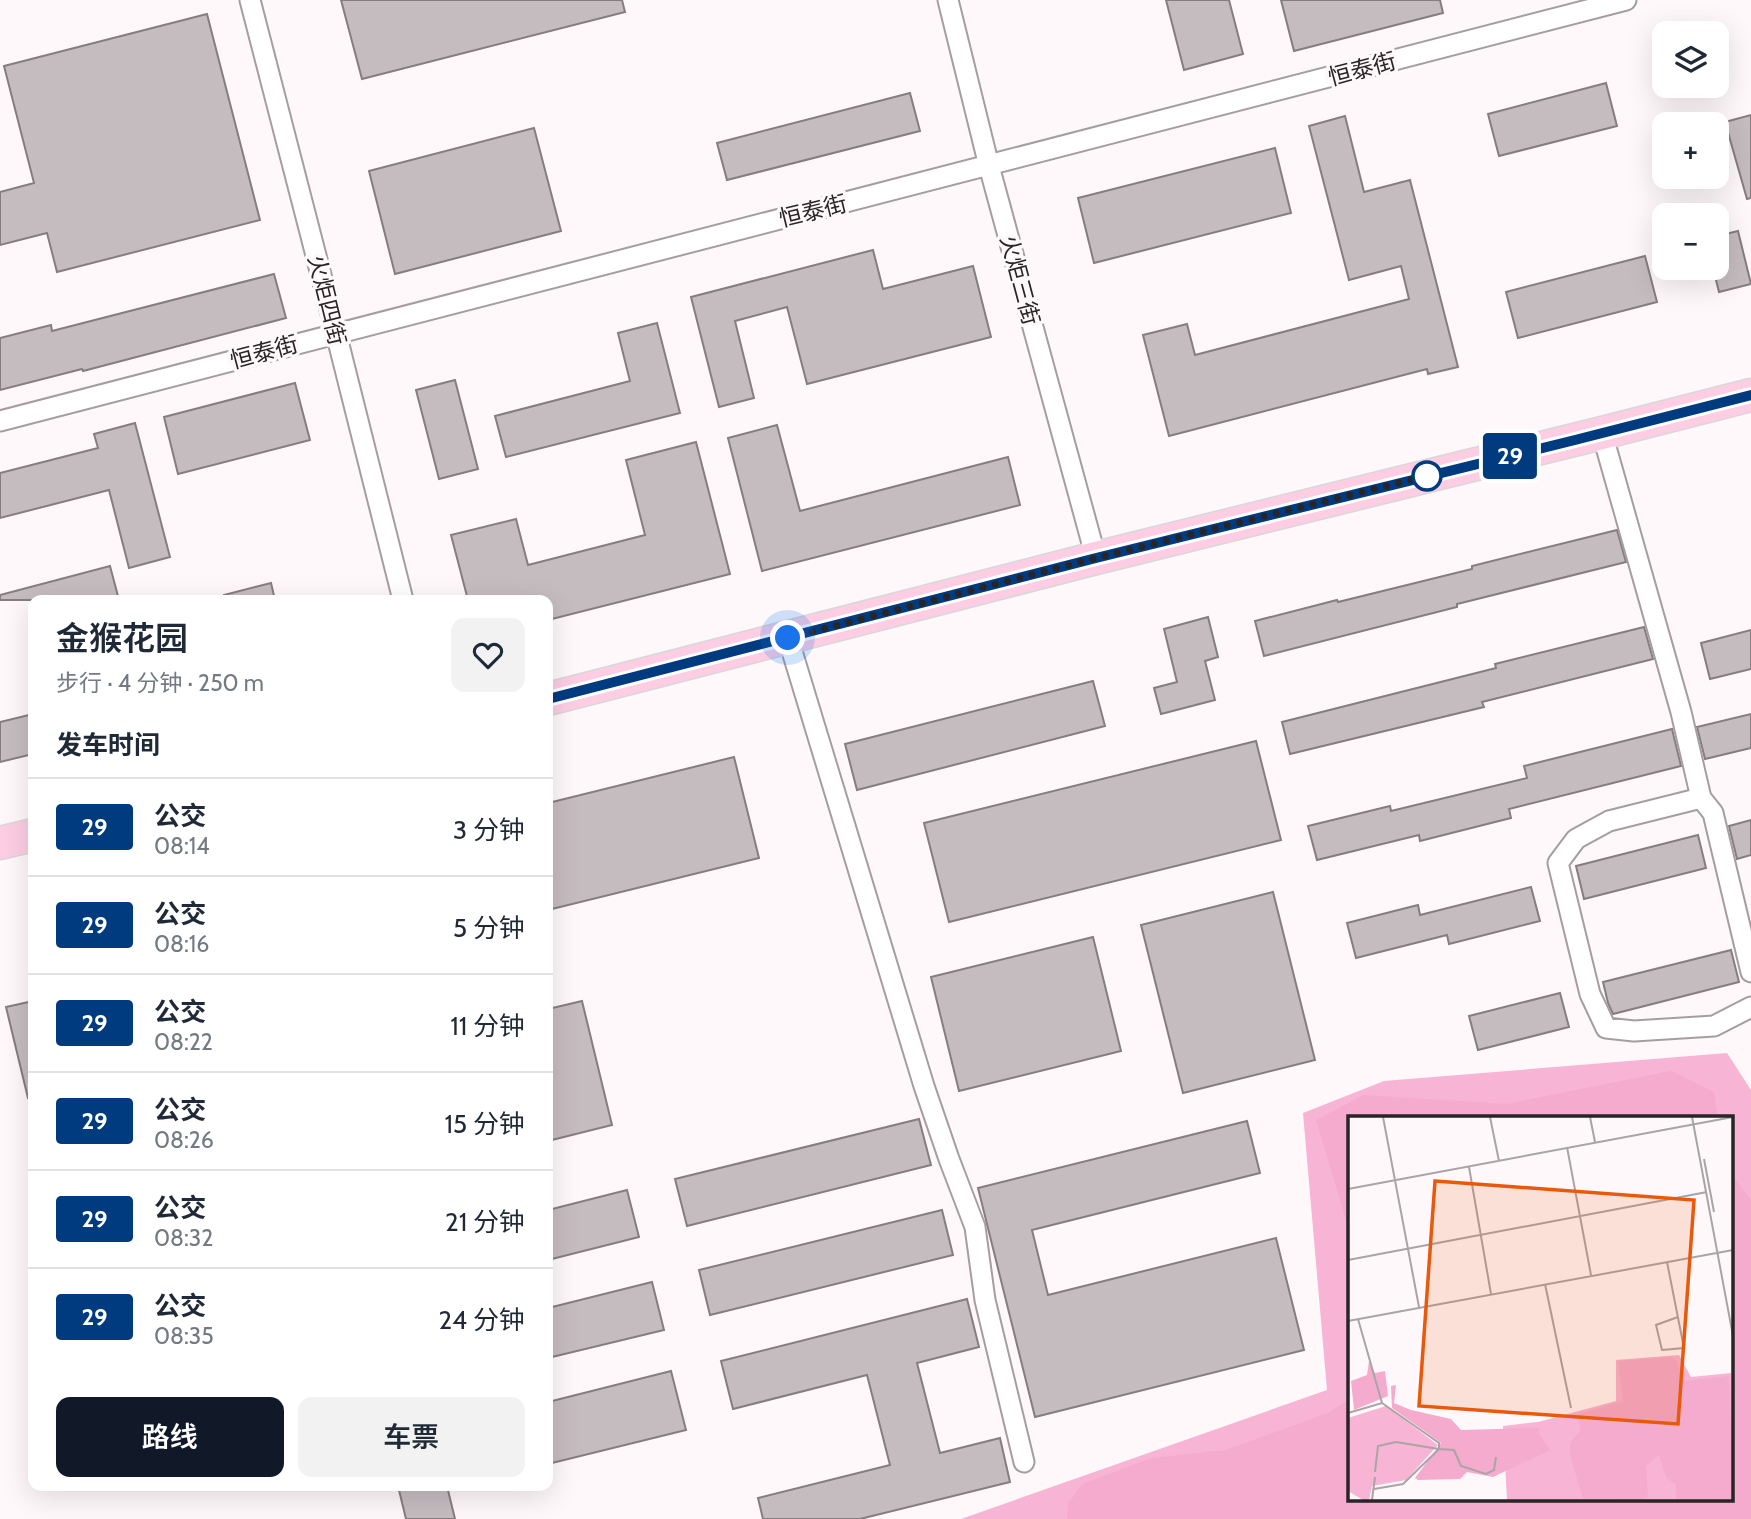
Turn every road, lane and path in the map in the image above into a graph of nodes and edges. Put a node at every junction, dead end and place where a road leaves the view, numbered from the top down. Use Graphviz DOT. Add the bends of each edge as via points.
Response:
graph roads {
  1 [pos="250,0"];
  2 [pos="948,0"];
  3 [pos="1626,0"];
  4 [pos="989,166"];
  5 [pos="336,333"];
  6 [pos="1751,394"];
  7 [pos="0,421"];
  8 [pos="1602,433"];
  9 [pos="1096,558"];
  10 [pos="402,595"];
  11 [pos="788,638"];
  12 [pos="553,698"];
  13 [pos="1701,798"];
  14 [pos="28,836"];
  15 [pos="0,844"];
  16 [pos="1751,972"];
  17 [pos="1751,1007"];
  18 [pos="1024,1462"];
  1 -- 5 [label="street, 火炬四街"];
  2 -- 4 [label="street, 火炬三街"];
  3 -- 4 [label="street, 恒泰街"];
  4 -- 5 [label="street, 恒泰街"];
  4 -- 9 [label="street, 火炬三街"];
  5 -- 7 [label="street, 恒泰街"];
  5 -- 10 [label="street, 火炬四街"];
  6 -- 8 [label="main road"];
  8 -- 9 [label="main road"];
  8 -- 13 [label="street"];
  9 -- 11 [label="main road"];
  11 -- 12 [label="main road"];
  11 -- 18 [label="street" via="924,1086 975,1227 985,1300"];
  13 -- 16 [label="street" via="1713,813"];
  13 -- 17 [label="street" via="1609,821 1577,839 1558,863 1561,876 1590,994 1606,1028 1634,1031 1714,1026"];
  14 -- 15 [label="main road"];
}
